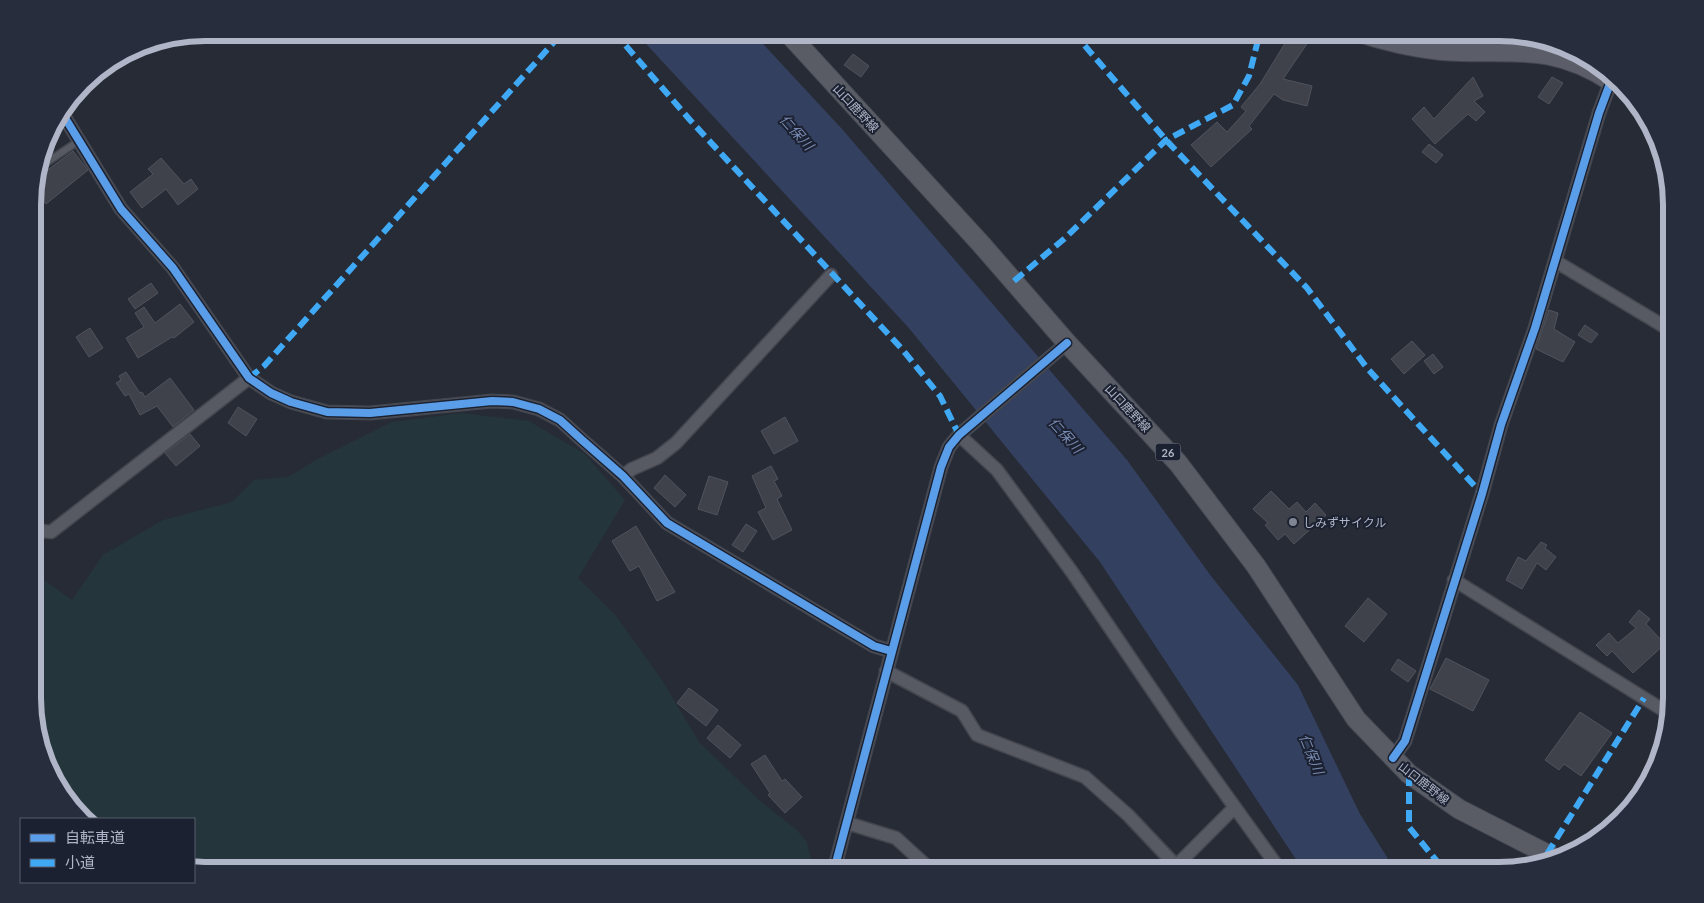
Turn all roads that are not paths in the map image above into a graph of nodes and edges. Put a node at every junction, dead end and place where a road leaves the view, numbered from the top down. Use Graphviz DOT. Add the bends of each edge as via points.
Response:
graph roads {
  1 [pos="803,41"];
  2 [pos="1383,41"];
  3 [pos="1404,41"];
  4 [pos="1424,41"];
  5 [pos="1589,68"];
  6 [pos="1610,85"];
  7 [pos="66,119"];
  8 [pos="80,140"];
  9 [pos="47,162"];
  10 [pos="1556,261"];
  11 [pos="831,275"];
  12 [pos="1663,326"];
  13 [pos="1060,349"];
  14 [pos="249,378"];
  15 [pos="962,433"];
  16 [pos="623,476"];
  17 [pos="41,531"];
  18 [pos="1454,580"];
  19 [pos="891,651"];
  20 [pos="886,671"];
  21 [pos="1662,709"];
  22 [pos="1393,758"];
  23 [pos="1234,808"];
  24 [pos="847,823"];
  25 [pos="1547,854"];
  26 [pos="922,861"];
  27 [pos="1170,861"];
  28 [pos="1183,861"];
  29 [pos="1273,861"];
  30 [pos="836,862"];
  1 -- 13 [label="main road, 山口鹿野線 / 26" via="981,244"];
  2 -- 3 [label="street"];
  4 -- 5 [label="street" via="1442,51 1534,52"];
  6 -- 10 [label="street"];
  7 -- 8 [label="street"];
  8 -- 9 [label="lane"];
  8 -- 14 [label="street" via="121,209 173,268"];
  10 -- 12 [label="street"];
  10 -- 18 [label="street"];
  11 -- 16 [label="street" via="676,443 657,458 632,468"];
  13 -- 15 [label="street"];
  13 -- 22 [label="main road, 山口鹿野線 / 26" via="1178,463 1256,566 1356,719"];
  14 -- 16 [label="street" via="291,402 328,412 370,413 492,401 513,402 539,409 560,420"];
  14 -- 17 [label="street" via="51,532"];
  15 -- 19 [label="street" via="949,447 941,467"];
  15 -- 23 [label="street" via="997,470 1072,572"];
  16 -- 19 [label="street" via="668,522 694,540 874,646"];
  18 -- 21 [label="street"];
  18 -- 22 [label="street" via="1405,741"];
  19 -- 20 [label="street"];
  20 -- 24 [label="street"];
  20 -- 27 [label="street" via="962,711 977,735 1085,778 1128,815"];
  22 -- 25 [label="main road, 山口鹿野線 / 26" via="1409,774 1459,809"];
  23 -- 28 [label="street"];
  23 -- 29 [label="street"];
  24 -- 26 [label="street" via="896,838"];
  24 -- 30 [label="street"];
}
